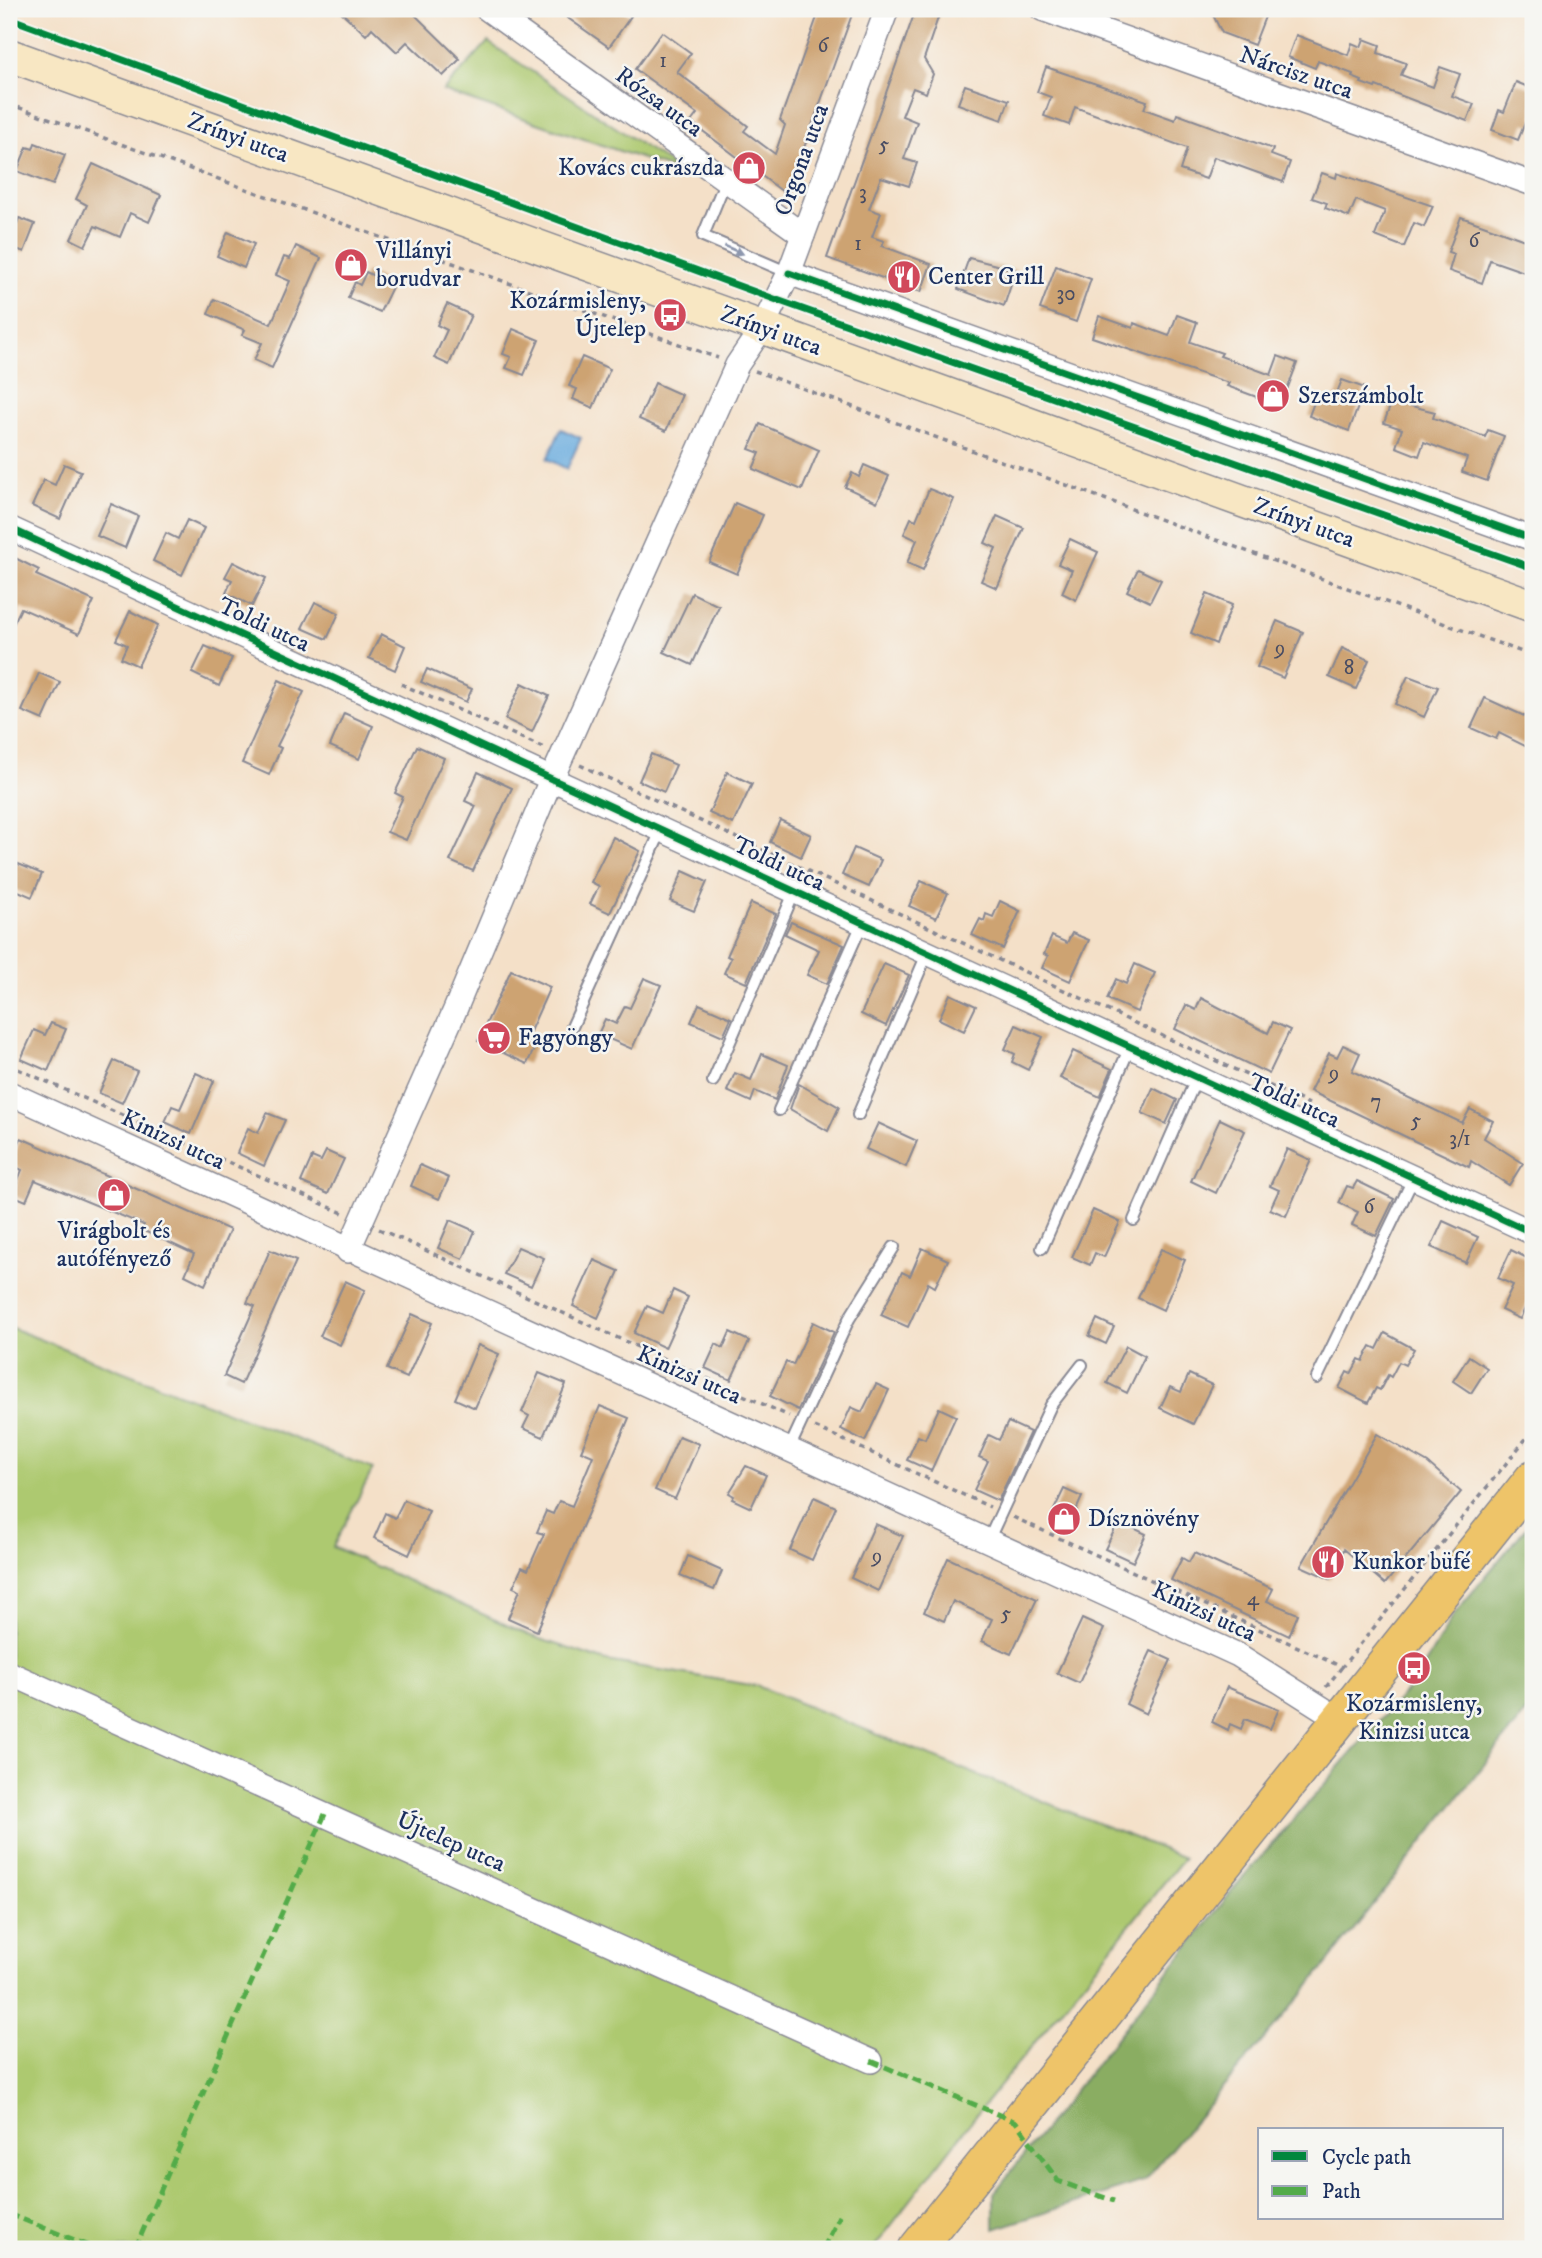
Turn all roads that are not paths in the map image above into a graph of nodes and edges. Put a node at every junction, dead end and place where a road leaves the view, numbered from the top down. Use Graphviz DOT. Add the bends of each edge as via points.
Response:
graph roads {
  1 [pos="487,9"];
  2 [pos="887,9"];
  3 [pos="1042,9"];
  4 [pos="9,55"];
  5 [pos="725,182"];
  6 [pos="1533,184"];
  7 [pos="803,235"];
  8 [pos="789,273"];
  9 [pos="762,328"];
  10 [pos="9,528"];
  11 [pos="1533,539"];
  12 [pos="1533,606"];
  13 [pos="552,780"];
  14 [pos="661,831"];
  15 [pos="794,893"];
  16 [pos="862,924"];
  17 [pos="927,954"];
  18 [pos="572,1027"];
  19 [pos="1130,1047"];
  20 [pos="1197,1077"];
  21 [pos="713,1081"];
  22 [pos="9,1093"];
  23 [pos="779,1110"];
  24 [pos="858,1115"];
  25 [pos="1414,1177"];
  26 [pos="1134,1220"];
  27 [pos="1533,1233"];
  28 [pos="894,1247"];
  29 [pos="1042,1248"];
  30 [pos="348,1251"];
  31 [pos="1082,1365"];
  32 [pos="1317,1378"];
  33 [pos="789,1449"];
  34 [pos="1533,1478"];
  35 [pos="988,1541"];
  36 [pos="9,1673"];
  37 [pos="1327,1710"];
  38 [pos="871,2061"];
  39 [pos="916,2249"];
  1 -- 5 [label="street, Rózsa utca"];
  2 -- 7 [label="street, Orgona utca"];
  3 -- 6 [label="street, Nárcisz utca"];
  4 -- 9 [label="main road, Zrínyi utca"];
  5 -- 7 [label="street, Rózsa utca"];
  5 -- 8 [label="lane, one-way" via="703,236"];
  7 -- 8 [label="street, Orgona utca"];
  8 -- 9 [label="street, Orgona utca"];
  8 -- 11 [label="street"];
  9 -- 12 [label="main road, Zrínyi utca"];
  9 -- 13 [label="street, Orgona utca" via="737,365"];
  10 -- 13 [label="street, Toldi utca"];
  13 -- 14 [label="street, Toldi utca"];
  13 -- 30 [label="street, Orgona utca"];
  14 -- 15 [label="street, Toldi utca"];
  14 -- 18 [label="lane"];
  15 -- 16 [label="street, Toldi utca"];
  15 -- 21 [label="lane"];
  16 -- 17 [label="street, Toldi utca"];
  16 -- 23 [label="lane"];
  17 -- 19 [label="street, Toldi utca"];
  17 -- 24 [label="lane"];
  19 -- 20 [label="street, Toldi utca"];
  19 -- 29 [label="lane"];
  20 -- 25 [label="street, Toldi utca"];
  20 -- 26 [label="lane"];
  22 -- 30 [label="street, Kinizsi utca"];
  25 -- 27 [label="street, Toldi utca"];
  25 -- 32 [label="lane"];
  28 -- 33 [label="lane" via="849,1319"];
  30 -- 33 [label="street, Kinizsi utca"];
  31 -- 35 [label="lane" via="1051,1405"];
  33 -- 35 [label="street, Kinizsi utca"];
  34 -- 37 [label="main road"];
  35 -- 37 [label="street, Kinizsi utca" via="1238,1655"];
  36 -- 38 [label="street, Újtelep utca"];
  37 -- 39 [label="main road"];
}
